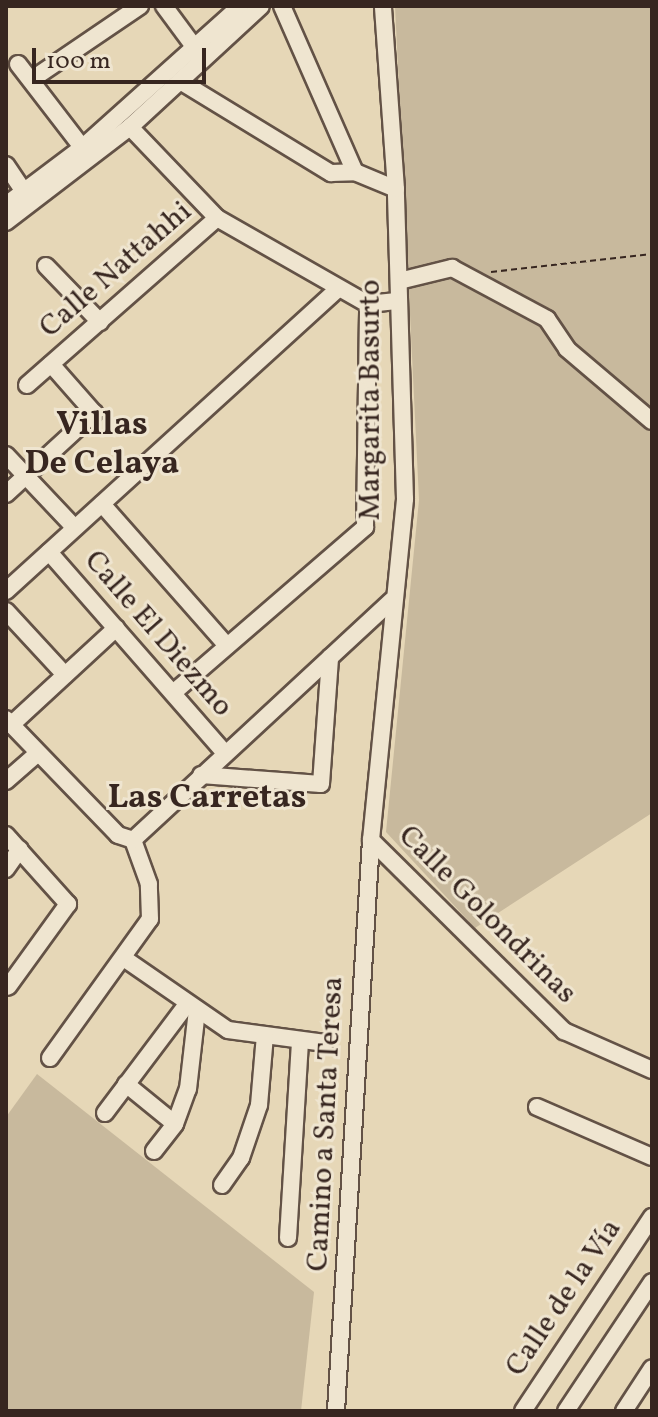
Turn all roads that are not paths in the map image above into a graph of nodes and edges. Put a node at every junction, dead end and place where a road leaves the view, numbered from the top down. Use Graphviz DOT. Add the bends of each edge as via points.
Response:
graph roads {
  1 [pos="140,6"];
  2 [pos="164,6"];
  3 [pos="240,6"];
  4 [pos="261,6"];
  5 [pos="282,6"];
  6 [pos="383,6"];
  7 [pos="200,55"];
  8 [pos="18,64"];
  9 [pos="31,80"];
  10 [pos="180,81"];
  11 [pos="130,127"];
  12 [pos="87,153"];
  13 [pos="6,165"];
  14 [pos="355,172"];
  15 [pos="396,189"];
  16 [pos="25,193"];
  17 [pos="11,214"];
  18 [pos="217,218"];
  19 [pos="6,231"];
  20 [pos="46,266"];
  21 [pos="399,281"];
  22 [pos="339,288"];
  23 [pos="399,301"];
  24 [pos="368,304"];
  25 [pos="100,322"];
  26 [pos="51,364"];
  27 [pos="27,385"];
  28 [pos="652,421"];
  29 [pos="6,455"];
  30 [pos="26,476"];
  31 [pos="6,494"];
  32 [pos="102,504"];
  33 [pos="75,528"];
  34 [pos="49,552"];
  35 [pos="6,591"];
  36 [pos="392,600"];
  37 [pos="6,611"];
  38 [pos="116,628"];
  39 [pos="227,646"];
  40 [pos="330,657"];
  41 [pos="65,675"];
  42 [pos="173,693"];
  43 [pos="8,722"];
  44 [pos="225,753"];
  45 [pos="37,754"];
  46 [pos="201,775"];
  47 [pos="6,781"];
  48 [pos="6,835"];
  49 [pos="133,840"];
  50 [pos="371,840"];
  51 [pos="20,849"];
  52 [pos="6,869"];
  53 [pos="125,959"];
  54 [pos="8,987"];
  55 [pos="192,1007"];
  56 [pos="265,1035"];
  57 [pos="300,1040"];
  58 [pos="325,1043"];
  59 [pos="50,1058"];
  60 [pos="652,1070"];
  61 [pos="126,1084"];
  62 [pos="537,1107"];
  63 [pos="105,1113"];
  64 [pos="175,1124"];
  65 [pos="154,1151"];
  66 [pos="652,1157"];
  67 [pos="222,1185"];
  68 [pos="652,1217"];
  69 [pos="288,1238"];
  70 [pos="652,1282"];
  71 [pos="652,1368"];
  72 [pos="336,1411"];
  73 [pos="523,1411"];
  74 [pos="566,1411"];
  75 [pos="624,1411"];
  1 -- 9 [label="street"];
  2 -- 7 [label="street"];
  3 -- 7 [label="street"];
  4 -- 7 [label="street"];
  5 -- 14 [label="street"];
  6 -- 15 [label="street, Margarita Basurto"];
  7 -- 10 [label="street"];
  7 -- 12 [label="street"];
  8 -- 9 [label="street"];
  9 -- 12 [label="street"];
  10 -- 11 [label="street"];
  10 -- 14 [label="street" via="331,173"];
  11 -- 12 [label="street"];
  11 -- 18 [label="street"];
  12 -- 16 [label="street"];
  12 -- 17 [label="street"];
  13 -- 16 [label="street"];
  14 -- 15 [label="street"];
  15 -- 21 [label="street, Margarita Basurto"];
  16 -- 17 [label="street"];
  17 -- 19 [label="street"];
  18 -- 22 [label="street"];
  18 -- 25 [label="street, Calle Nattahhi"];
  20 -- 25 [label="street"];
  21 -- 23 [label="street, Margarita Basurto"];
  21 -- 28 [label="street" via="452,268 547,319 567,349"];
  22 -- 24 [label="street"];
  22 -- 32 [label="street"];
  23 -- 24 [label="street"];
  23 -- 36 [label="street, Margarita Basurto" via="405,499"];
  24 -- 39 [label="street" via="365,527"];
  25 -- 26 [label="street, Calle Nattahhi"];
  26 -- 27 [label="street, Calle Nattahhi"];
  26 -- 30 [label="street" via="94,413"];
  29 -- 30 [label="street"];
  30 -- 31 [label="street"];
  30 -- 33 [label="street"];
  32 -- 33 [label="street"];
  32 -- 39 [label="street"];
  33 -- 34 [label="street"];
  34 -- 35 [label="street"];
  34 -- 38 [label="street, Calle El Diezmo"];
  36 -- 40 [label="street"];
  36 -- 50 [label="street, Margarita Basurto"];
  37 -- 41 [label="street"];
  38 -- 41 [label="street"];
  38 -- 42 [label="street, Calle El Diezmo"];
  39 -- 42 [label="street"];
  40 -- 44 [label="street"];
  40 -- 46 [label="street" via="321,784"];
  41 -- 43 [label="street"];
  42 -- 44 [label="street, Calle El Diezmo"];
  43 -- 45 [label="street"];
  44 -- 46 [label="street"];
  45 -- 47 [label="street"];
  45 -- 49 [label="street" via="118,835"];
  46 -- 49 [label="street"];
  48 -- 51 [label="street"];
  49 -- 53 [label="street" via="149,884 150,919"];
  50 -- 60 [label="street, Calle Golondrinas" via="564,1031"];
  50 -- 72 [label="street, Camino a Santa Teresa"];
  51 -- 52 [label="street"];
  51 -- 54 [label="street" via="68,904"];
  53 -- 55 [label="street"];
  53 -- 59 [label="street"];
  55 -- 56 [label="street" via="228,1030"];
  55 -- 61 [label="street"];
  55 -- 64 [label="street" via="188,1089"];
  56 -- 57 [label="street"];
  56 -- 67 [label="street" via="259,1105 241,1158"];
  57 -- 58 [label="street"];
  57 -- 69 [label="street"];
  61 -- 63 [label="street"];
  61 -- 64 [label="street"];
  62 -- 66 [label="street"];
  64 -- 65 [label="street"];
  68 -- 73 [label="street, Calle de la Vía"];
  70 -- 74 [label="street"];
  71 -- 75 [label="street"];
}
